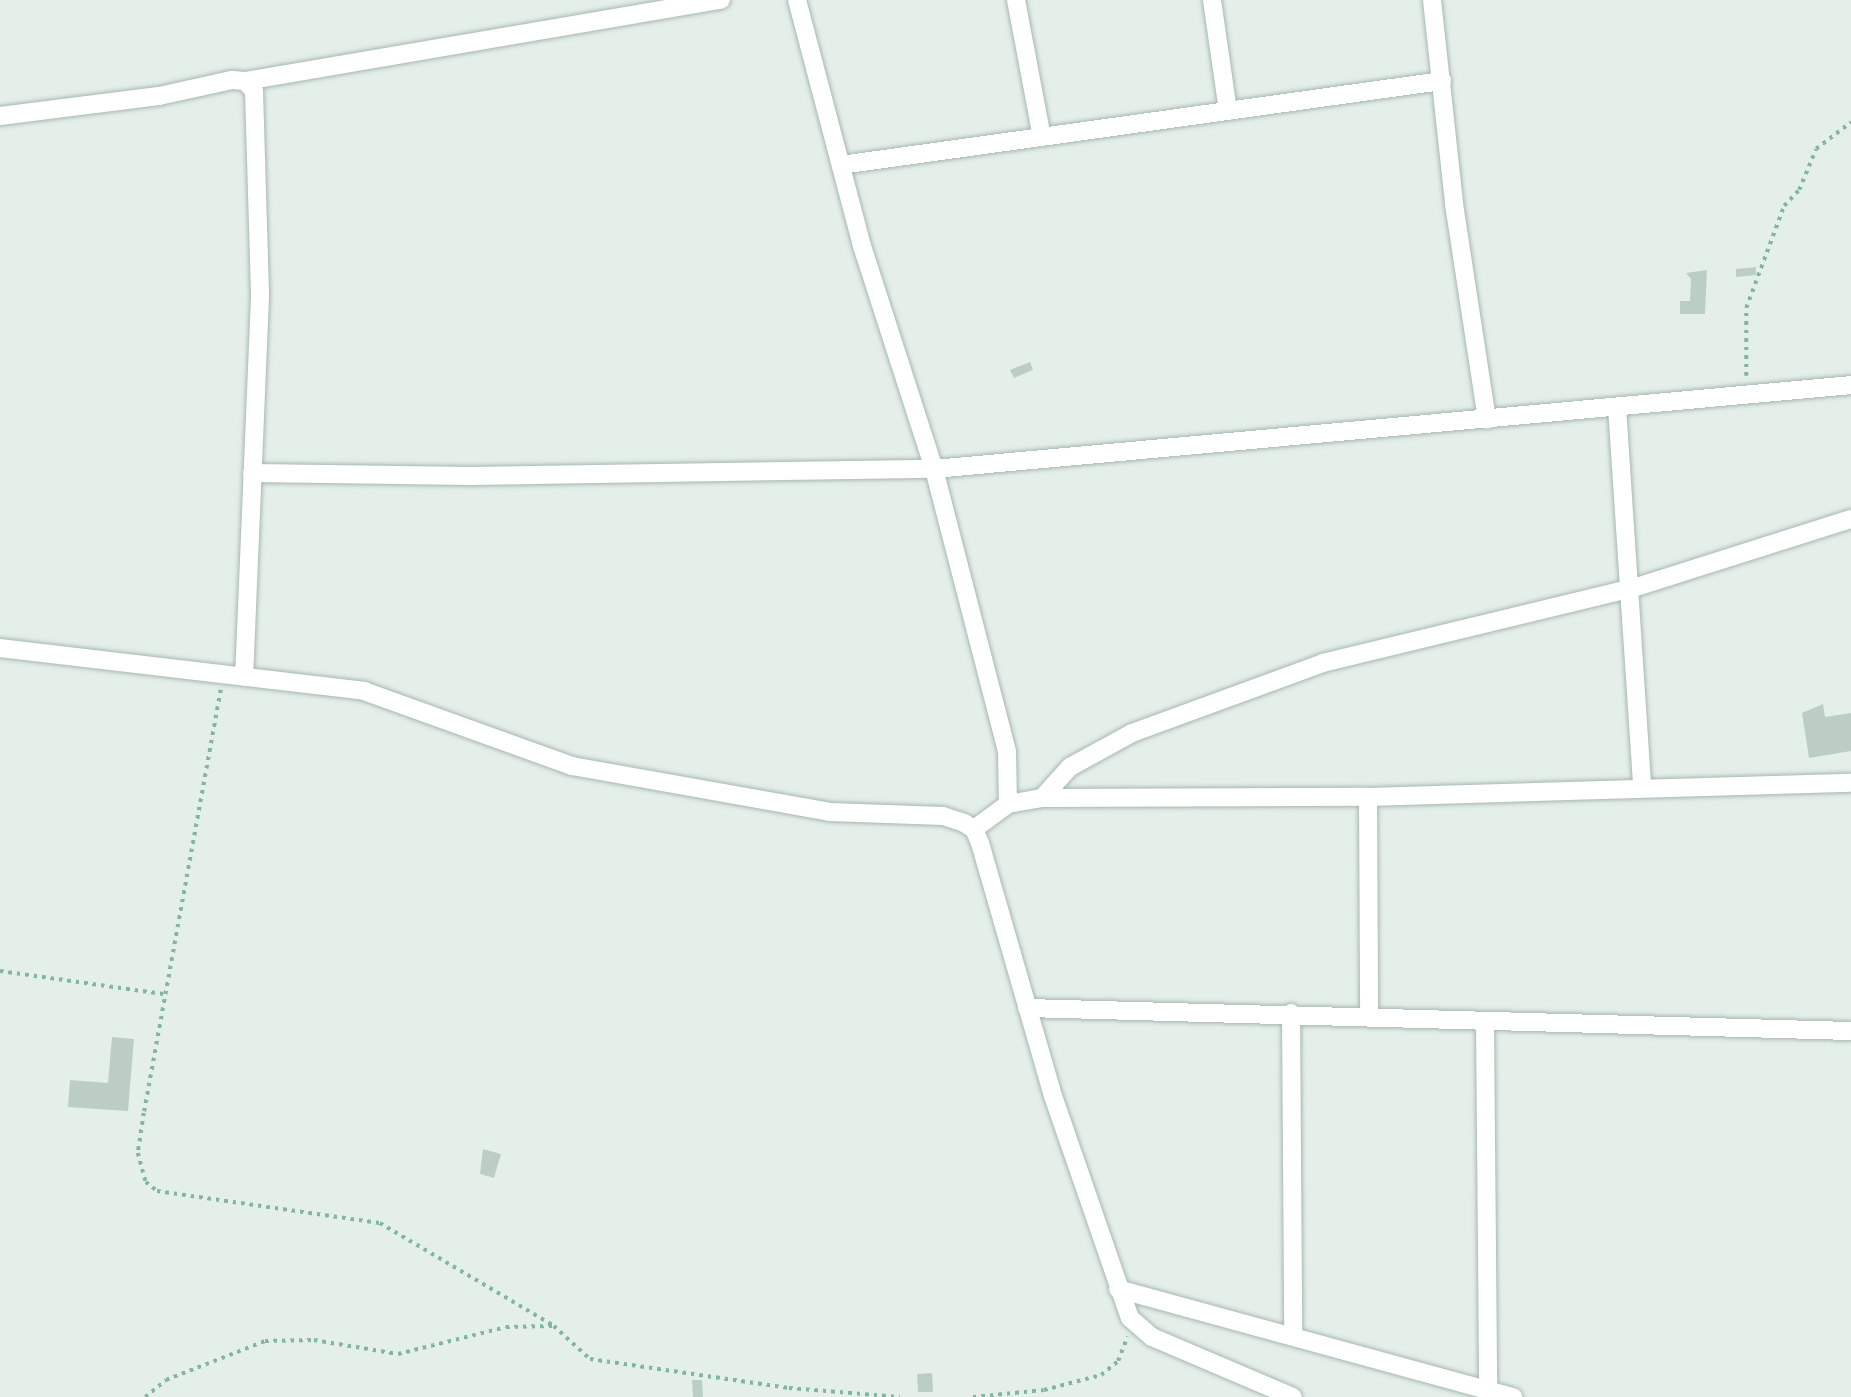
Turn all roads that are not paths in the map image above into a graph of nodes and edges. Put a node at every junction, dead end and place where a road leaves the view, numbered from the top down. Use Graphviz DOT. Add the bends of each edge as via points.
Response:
graph roads {
  1 [pos="721,0"];
  2 [pos="797,0"];
  3 [pos="1016,0"];
  4 [pos="1212,0"];
  5 [pos="1432,0"];
  6 [pos="245,81"];
  7 [pos="1441,81"];
  8 [pos="1228,111"];
  9 [pos="0,116"];
  10 [pos="1042,137"];
  11 [pos="841,165"];
  12 [pos="1851,385"];
  13 [pos="1617,407"];
  14 [pos="1487,419"];
  15 [pos="934,469"];
  16 [pos="252,473"];
  17 [pos="1851,519"];
  18 [pos="1630,589"];
  19 [pos="0,648"];
  20 [pos="243,677"];
  21 [pos="1851,783"];
  22 [pos="1642,787"];
  23 [pos="1368,797"];
  24 [pos="1042,798"];
  25 [pos="1008,804"];
  26 [pos="974,830"];
  27 [pos="1027,1009"];
  28 [pos="1292,1013"];
  29 [pos="1369,1016"];
  30 [pos="1485,1022"];
  31 [pos="1851,1031"];
  32 [pos="1118,1289"];
  33 [pos="1293,1335"];
  34 [pos="1488,1394"];
  35 [pos="1293,1397"];
  36 [pos="1514,1397"];
  1 -- 6 [label="street"];
  2 -- 11 [label="street"];
  3 -- 10 [label="street"];
  4 -- 8 [label="street"];
  5 -- 7 [label="street"];
  6 -- 9 [label="street"];
  6 -- 16 [label="street" via="258,103 260,297"];
  7 -- 8 [label="street"];
  7 -- 14 [label="street" via="1454,204"];
  8 -- 10 [label="street"];
  10 -- 11 [label="street"];
  11 -- 15 [label="street"];
  12 -- 13 [label="street"];
  13 -- 14 [label="street"];
  13 -- 18 [label="street"];
  14 -- 15 [label="street"];
  15 -- 16 [label="street" via="471,476"];
  15 -- 25 [label="street" via="1007,752"];
  16 -- 20 [label="street"];
  17 -- 18 [label="street"];
  18 -- 22 [label="street"];
  18 -- 24 [label="street" via="1323,663 1224,698 1132,733 1070,767"];
  19 -- 20 [label="street"];
  20 -- 26 [label="street" via="364,691 572,766 830,812 943,816"];
  21 -- 22 [label="street"];
  22 -- 23 [label="street"];
  23 -- 24 [label="street"];
  23 -- 29 [label="street"];
  24 -- 25 [label="street"];
  25 -- 26 [label="street"];
  26 -- 27 [label="street"];
  27 -- 28 [label="street"];
  27 -- 32 [label="street"];
  28 -- 29 [label="street"];
  28 -- 33 [label="street"];
  29 -- 30 [label="street"];
  30 -- 31 [label="street"];
  30 -- 34 [label="street"];
  32 -- 33 [label="street"];
  32 -- 35 [label="street" via="1130,1318 1152,1338"];
  33 -- 34 [label="street"];
  34 -- 36 [label="street"];
}
